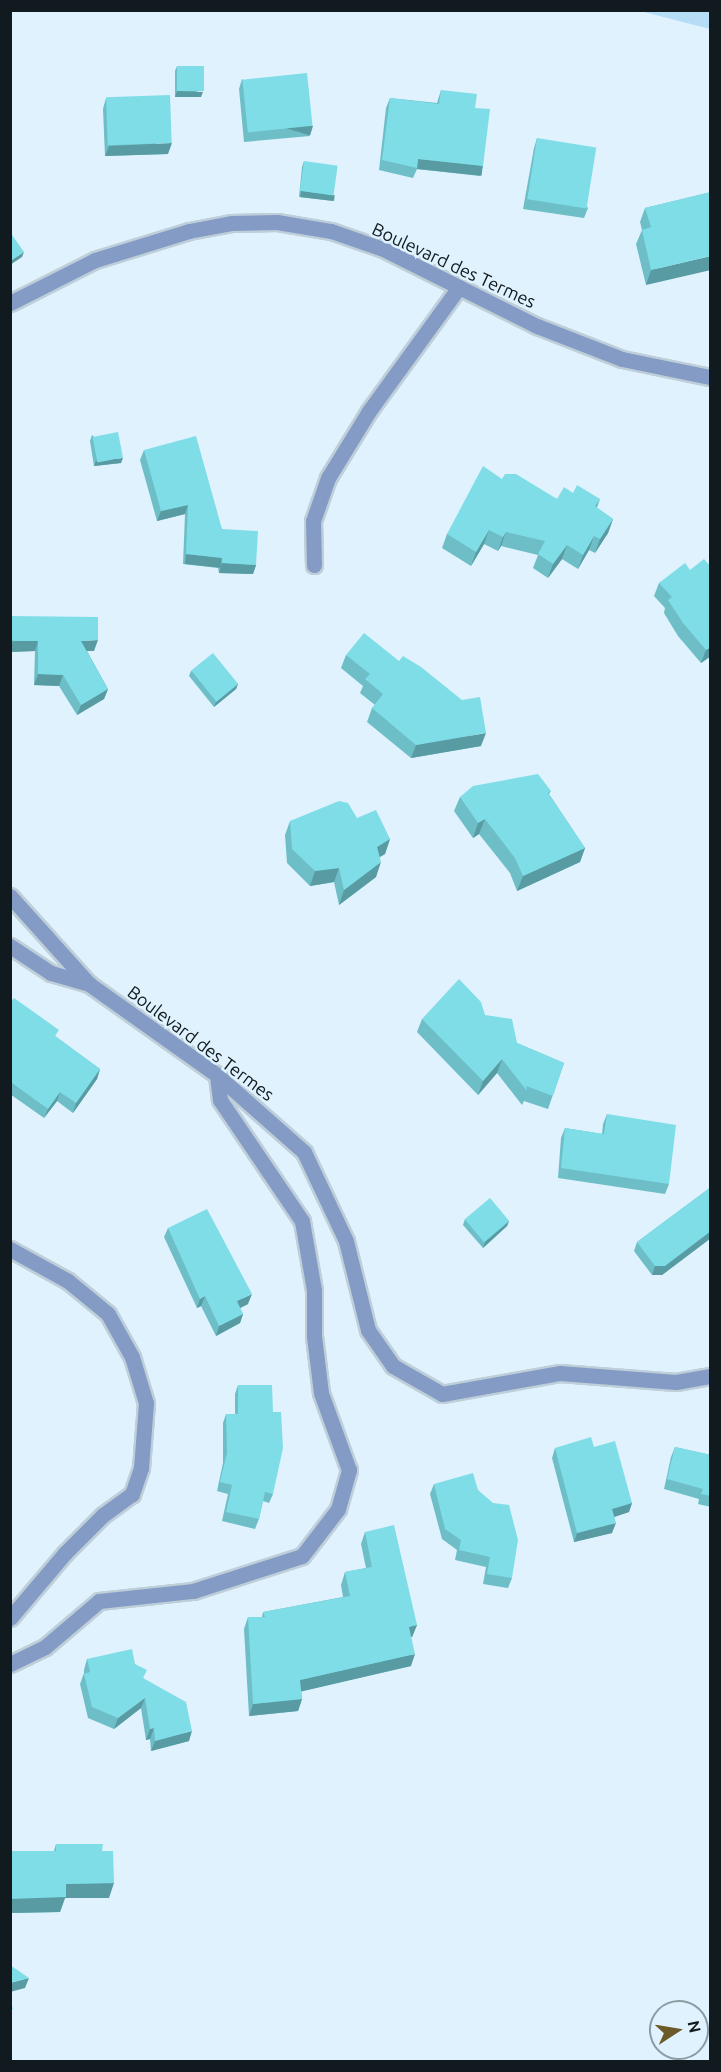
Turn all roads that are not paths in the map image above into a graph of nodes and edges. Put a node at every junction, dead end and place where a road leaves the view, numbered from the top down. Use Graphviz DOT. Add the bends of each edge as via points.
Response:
graph roads {
  1 [pos="459,287"];
  2 [pos="10,303"];
  3 [pos="711,377"];
  4 [pos="315,565"];
  5 [pos="10,896"];
  6 [pos="10,946"];
  7 [pos="89,984"];
  8 [pos="217,1075"];
  9 [pos="10,1249"];
  10 [pos="711,1376"];
  11 [pos="10,1618"];
  12 [pos="10,1664"];
  1 -- 2 [label="street, Boulevard des Termes" via="383,249 331,231 277,222 232,223 189,231 95,260"];
  1 -- 3 [label="street, Boulevard des Termes" via="537,326 622,359"];
  1 -- 4 [label="street" via="369,411 328,478 312,521"];
  5 -- 7 [label="street, Boulevard des Termes"];
  6 -- 7 [label="street" via="51,973"];
  7 -- 8 [label="street, Boulevard des Termes"];
  8 -- 10 [label="street, Boulevard des Termes" via="304,1152 346,1241 368,1330 393,1366 442,1394 560,1373 676,1382"];
  8 -- 12 [label="street" via="220,1100 302,1221 314,1290 314,1336 321,1393 349,1470 338,1509 303,1556 193,1591 152,1599 99,1601 45,1647"];
  9 -- 11 [label="street" via="69,1281 108,1314 132,1357 146,1403 141,1468 132,1494 103,1515 65,1553"];
}
